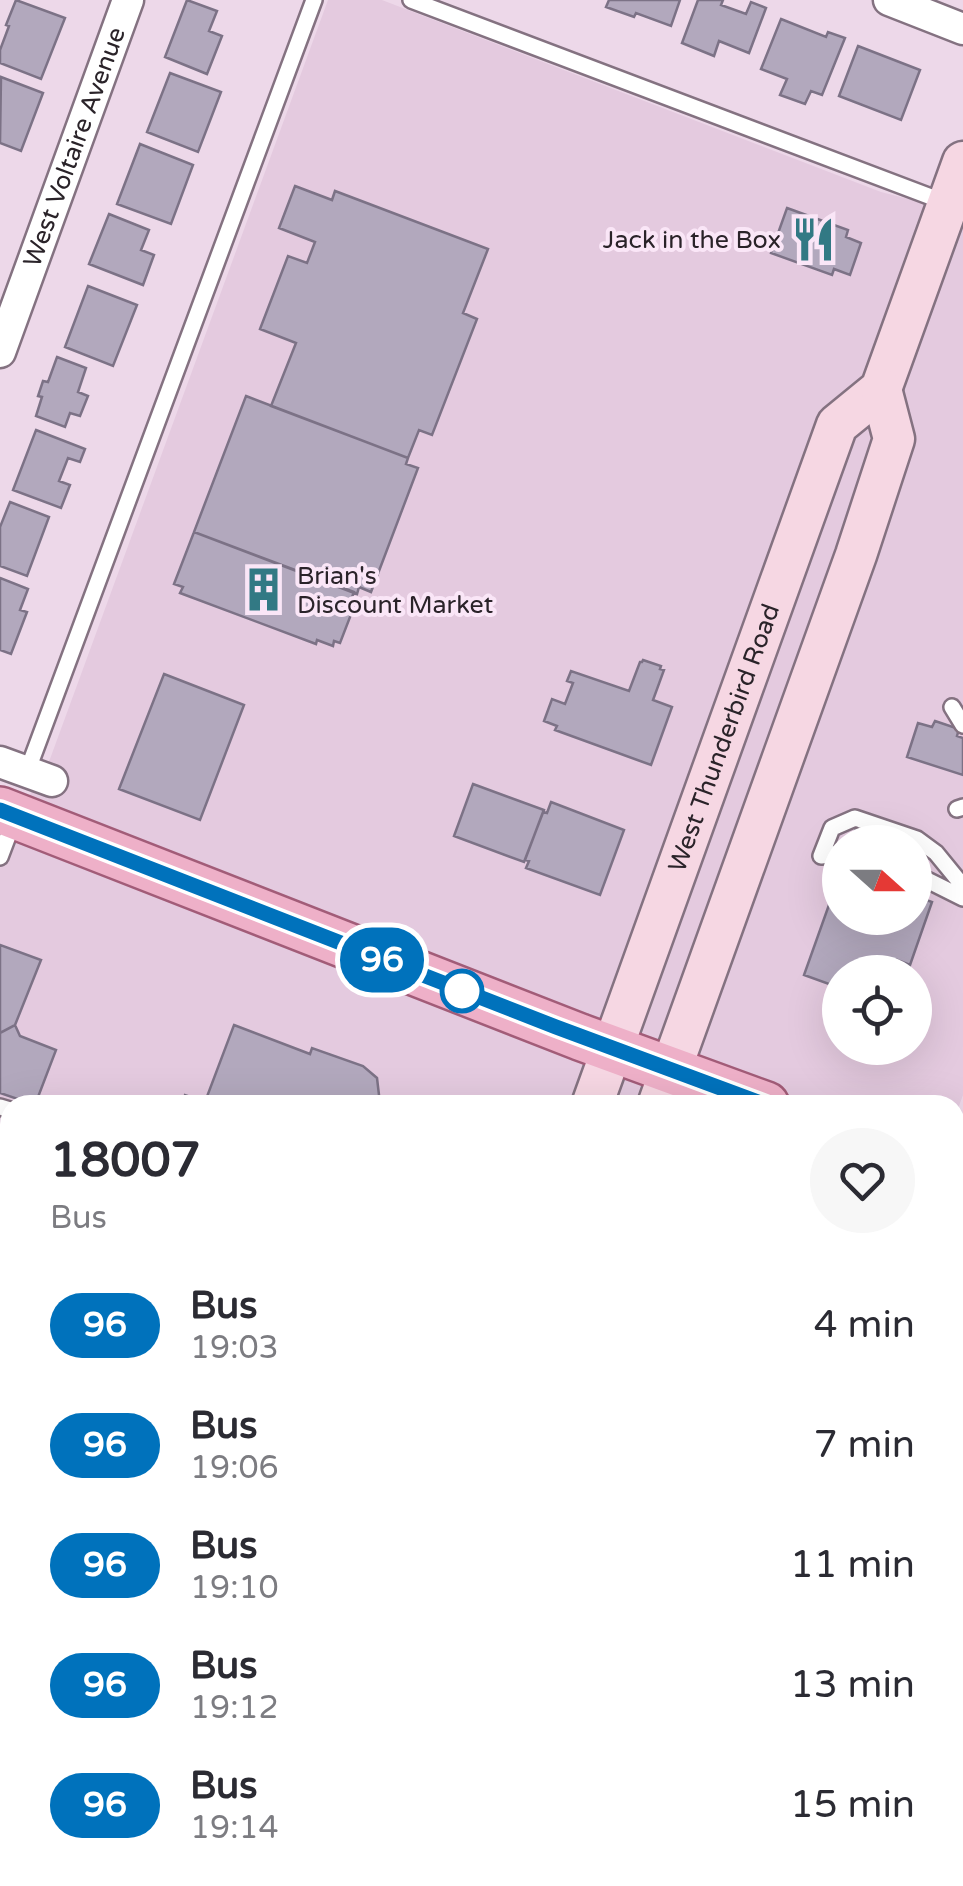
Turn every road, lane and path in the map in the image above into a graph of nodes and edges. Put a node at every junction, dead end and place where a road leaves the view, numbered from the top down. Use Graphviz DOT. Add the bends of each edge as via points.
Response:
graph roads {
  1 [pos="128,0"];
  2 [pos="314,0"];
  3 [pos="411,0"];
  4 [pos="889,0"];
  5 [pos="963,29"];
  6 [pos="963,162"];
  7 [pos="948,203"];
  8 [pos="0,352"];
  9 [pos="880,389"];
  10 [pos="952,707"];
  11 [pos="963,726"];
  12 [pos="26,772"];
  13 [pos="839,825"];
  14 [pos="877,825"];
  15 [pos="5,828"];
  16 [pos="932,851"];
  17 [pos="932,882"];
  18 [pos="963,886"];
  19 [pos="963,898"];
  20 [pos="612,1048"];
  21 [pos="665,1087"];
  22 [pos="596,1095"];
  23 [pos="710,1095"];
  1 -- 8 [label="street, West Voltaire Avenue"];
  2 -- 12 [label="lane"];
  3 -- 7 [label="lane"];
  4 -- 5 [label="street"];
  6 -- 7 [label="main road, West Thunderbird Road"];
  7 -- 9 [label="main road, West Thunderbird Road"];
  9 -- 20 [label="main road, West Thunderbird Road" via="837,425"];
  9 -- 21 [label="main road" via="894,439"];
  10 -- 11 [label="lane"];
  13 -- 14 [label="lane" via="856,818"];
  15 -- 20 [label="main road"];
  16 -- 18 [label="lane"];
  17 -- 19 [label="lane"];
  20 -- 21 [label="main road"];
  20 -- 22 [label="main road, West Thunderbird Road"];
  21 -- 23 [label="main road"];
}
